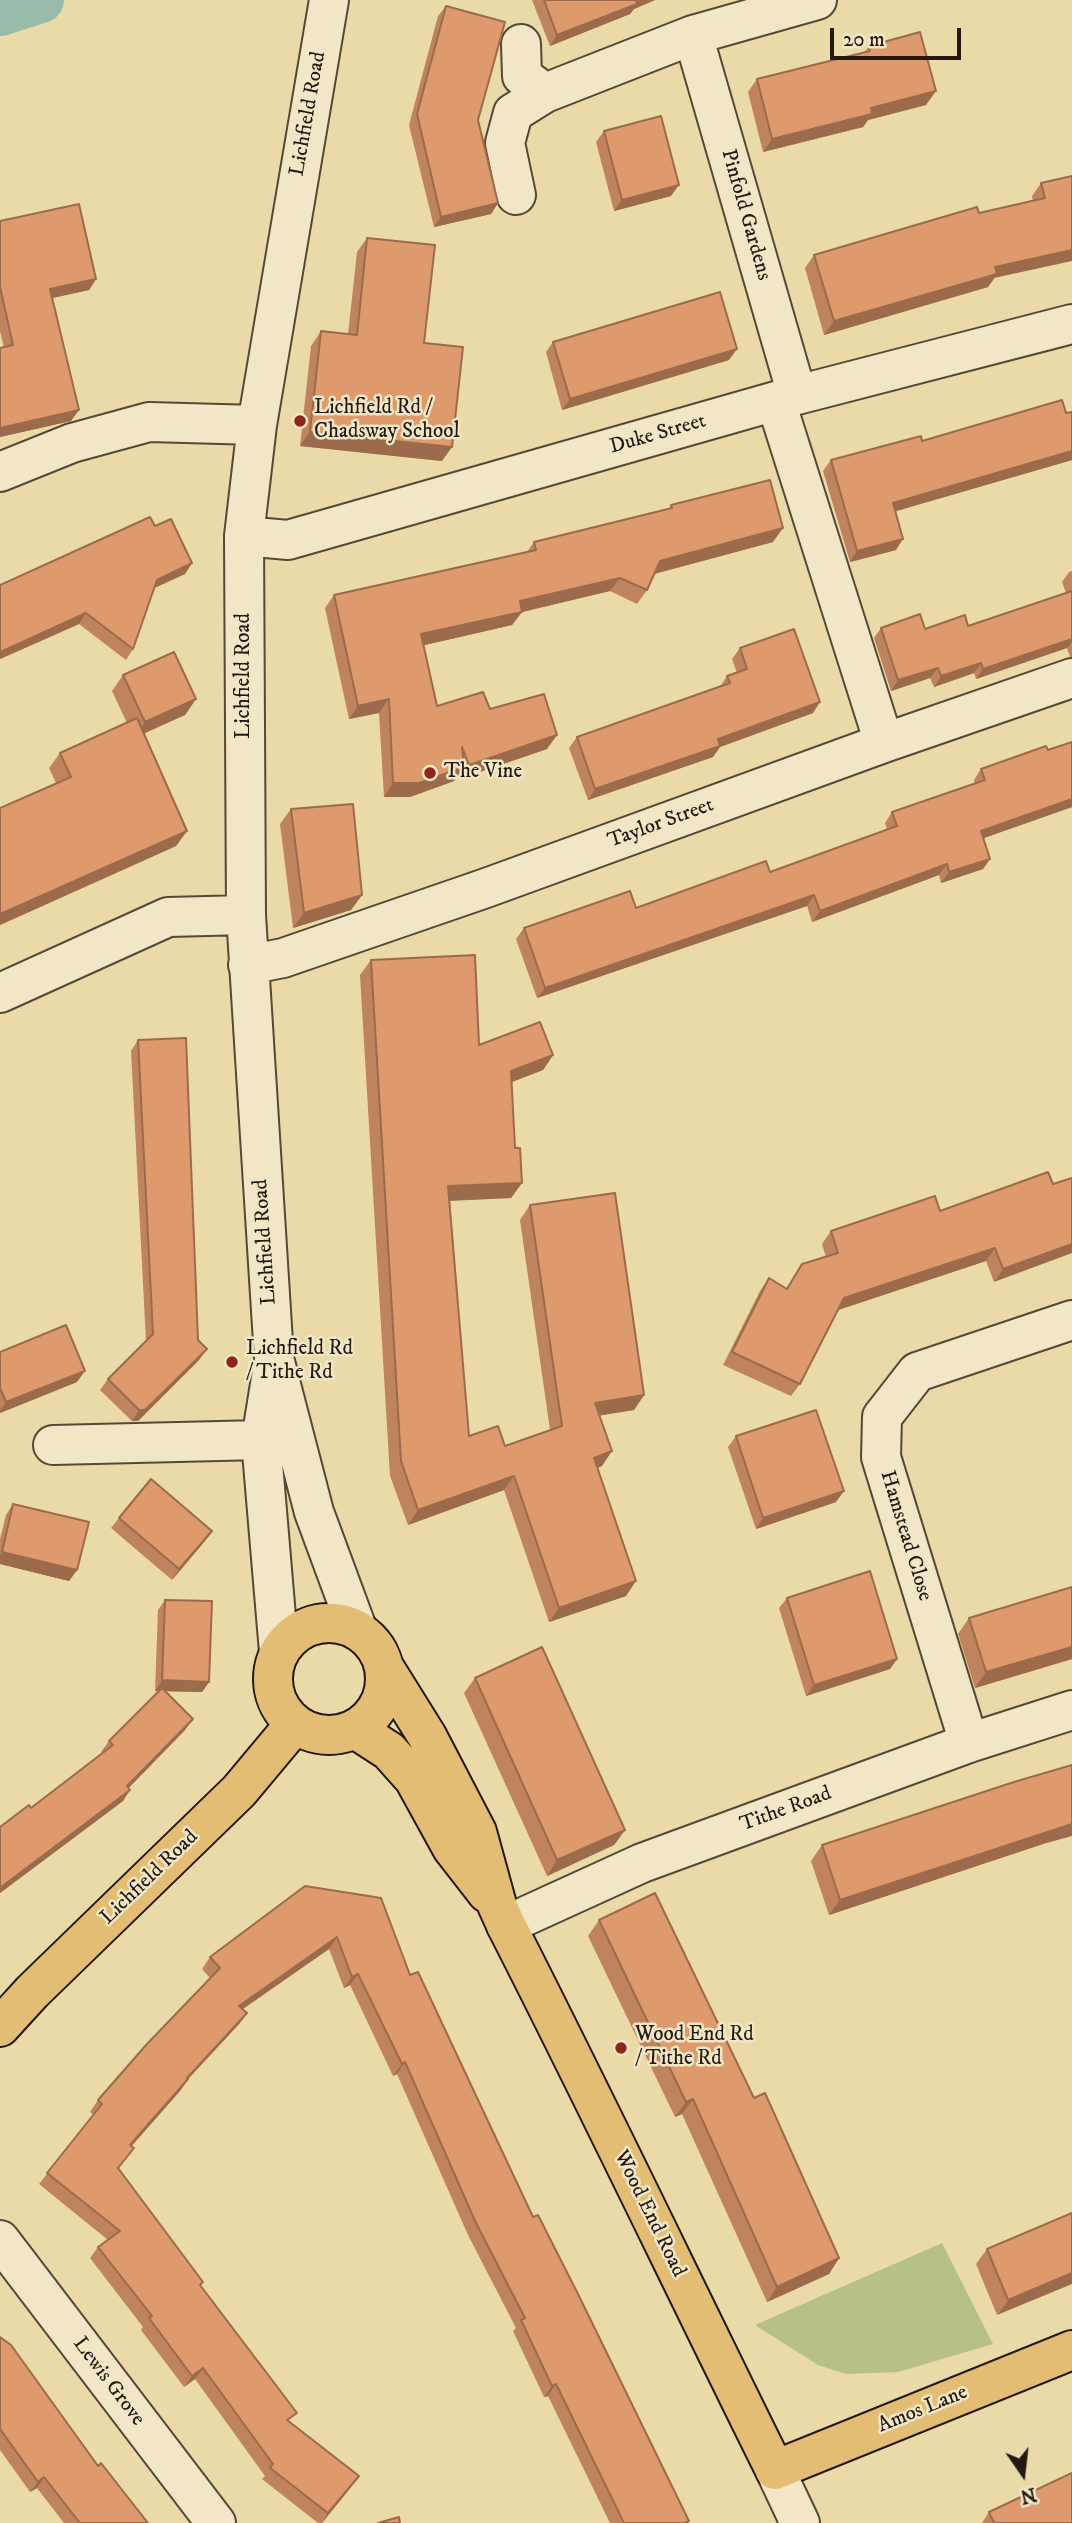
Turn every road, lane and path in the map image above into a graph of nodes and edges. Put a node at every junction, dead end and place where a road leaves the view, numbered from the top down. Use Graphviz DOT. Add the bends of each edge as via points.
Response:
graph roads {
  1 [pos="329,0"];
  2 [pos="817,0"];
  3 [pos="693,36"];
  4 [pos="521,44"];
  5 [pos="545,93"];
  6 [pos="516,195"];
  7 [pos="1072,324"];
  8 [pos="787,399"];
  9 [pos="257,425"];
  10 [pos="0,472"];
  11 [pos="244,536"];
  12 [pos="1072,678"];
  13 [pos="884,743"];
  14 [pos="246,915"];
  15 [pos="248,965"];
  16 [pos="0,993"];
  17 [pos="1072,1320"];
  18 [pos="274,1358"];
  19 [pos="261,1440"];
  20 [pos="53,1446"];
  21 [pos="358,1631"];
  22 [pos="279,1652"];
  23 [pos="384,1667"];
  24 [pos="1072,1710"];
  25 [pos="295,1724"];
  26 [pos="355,1729"];
  27 [pos="969,1743"];
  28 [pos="501,1915"];
  29 [pos="0,2027"];
  30 [pos="0,2240"];
  31 [pos="1072,2350"];
  32 [pos="775,2470"];
  33 [pos="216,2523"];
  34 [pos="800,2523"];
  1 -- 9 [label="street, Lichfield Road"];
  2 -- 3 [label="street"];
  3 -- 5 [label="street"];
  3 -- 8 [label="street, Pinfold Gardens"];
  4 -- 5 [label="street" via="522,76"];
  5 -- 6 [label="street" via="513,113 510,123 505,143"];
  7 -- 8 [label="street, Duke Street"];
  8 -- 11 [label="street, Duke Street" via="288,540"];
  8 -- 13 [label="street, Pinfold Gardens"];
  9 -- 10 [label="street" via="149,422 72,443"];
  9 -- 11 [label="street, Lichfield Road"];
  11 -- 14 [label="street, Lichfield Road"];
  12 -- 13 [label="street, Taylor Street"];
  13 -- 15 [label="street, Taylor Street" via="486,888 283,958"];
  14 -- 15 [label="street, Lichfield Road"];
  14 -- 16 [label="street" via="168,917"];
  15 -- 18 [label="street, Lichfield Road"];
  17 -- 27 [label="street, Hamstead Close" via="917,1372 882,1417 881,1457"];
  18 -- 19 [label="street, Lichfield Road"];
  18 -- 21 [label="street, Lichfield Road" via="314,1512"];
  19 -- 20 [label="street"];
  19 -- 22 [label="street, Lichfield Road"];
  21 -- 22 [label="main road" via="322,1623 290,1637"];
  21 -- 23 [label="main road" via="378,1651"];
  22 -- 25 [label="main road" via="273,1685 277,1701"];
  23 -- 26 [label="main road" via="380,1701"];
  23 -- 28 [label="main road, Wood End Road" via="427,1736 477,1832"];
  24 -- 27 [label="street, Tithe Road"];
  25 -- 26 [label="main road" via="324,1735"];
  25 -- 29 [label="main road, Lichfield Road" via="239,1791"];
  26 -- 28 [label="main road, Wood End Road" via="389,1751 414,1779 452,1847"];
  27 -- 28 [label="street, Tithe Road"];
  28 -- 32 [label="main road, Wood End Road"];
  30 -- 33 [label="street, Lewis Grove"];
  31 -- 32 [label="main road, Amos Lane"];
  32 -- 34 [label="street, Wood End Road"];
}
